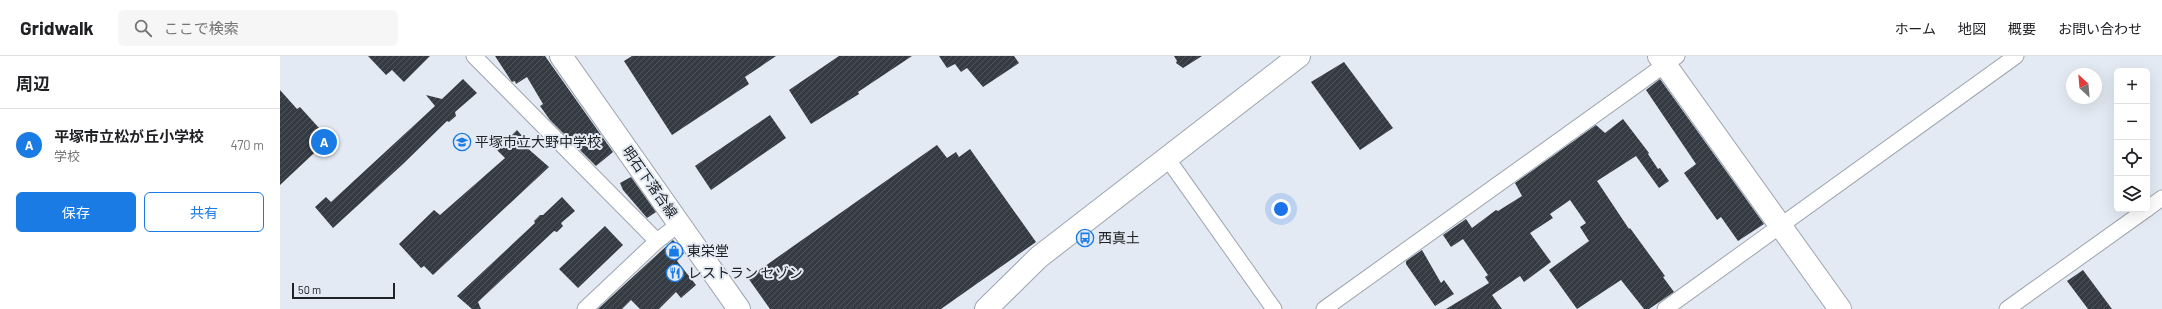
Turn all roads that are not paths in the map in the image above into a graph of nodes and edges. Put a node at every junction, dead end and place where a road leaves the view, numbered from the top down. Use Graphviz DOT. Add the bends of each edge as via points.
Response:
graph roads {
  1 [pos="474,56"];
  2 [pos="561,56"];
  3 [pos="1299,56"];
  4 [pos="2016,56"];
  5 [pos="1667,59"];
  6 [pos="1167,158"];
  7 [pos="2162,198"];
  8 [pos="2150,207"];
  9 [pos="2143,212"];
  10 [pos="679,224"];
  11 [pos="1781,226"];
  12 [pos="657,240"];
  13 [pos="585,309"];
  14 [pos="739,309"];
  15 [pos="986,309"];
  16 [pos="1274,309"];
  17 [pos="1324,309"];
  18 [pos="1665,309"];
  19 [pos="1840,309"];
  20 [pos="2007,309"];
  1 -- 12 [label="street"];
  2 -- 10 [label="street, 明石下落合線"];
  3 -- 6 [label="street"];
  4 -- 11 [label="street"];
  5 -- 11 [label="street"];
  5 -- 17 [label="street"];
  6 -- 15 [label="street" via="1039,257"];
  6 -- 16 [label="street"];
  7 -- 8 [label="street"];
  9 -- 20 [label="street"];
  10 -- 12 [label="street"];
  10 -- 14 [label="street, 明石下落合線"];
  11 -- 18 [label="street"];
  11 -- 19 [label="street"];
  12 -- 13 [label="street"];
}
